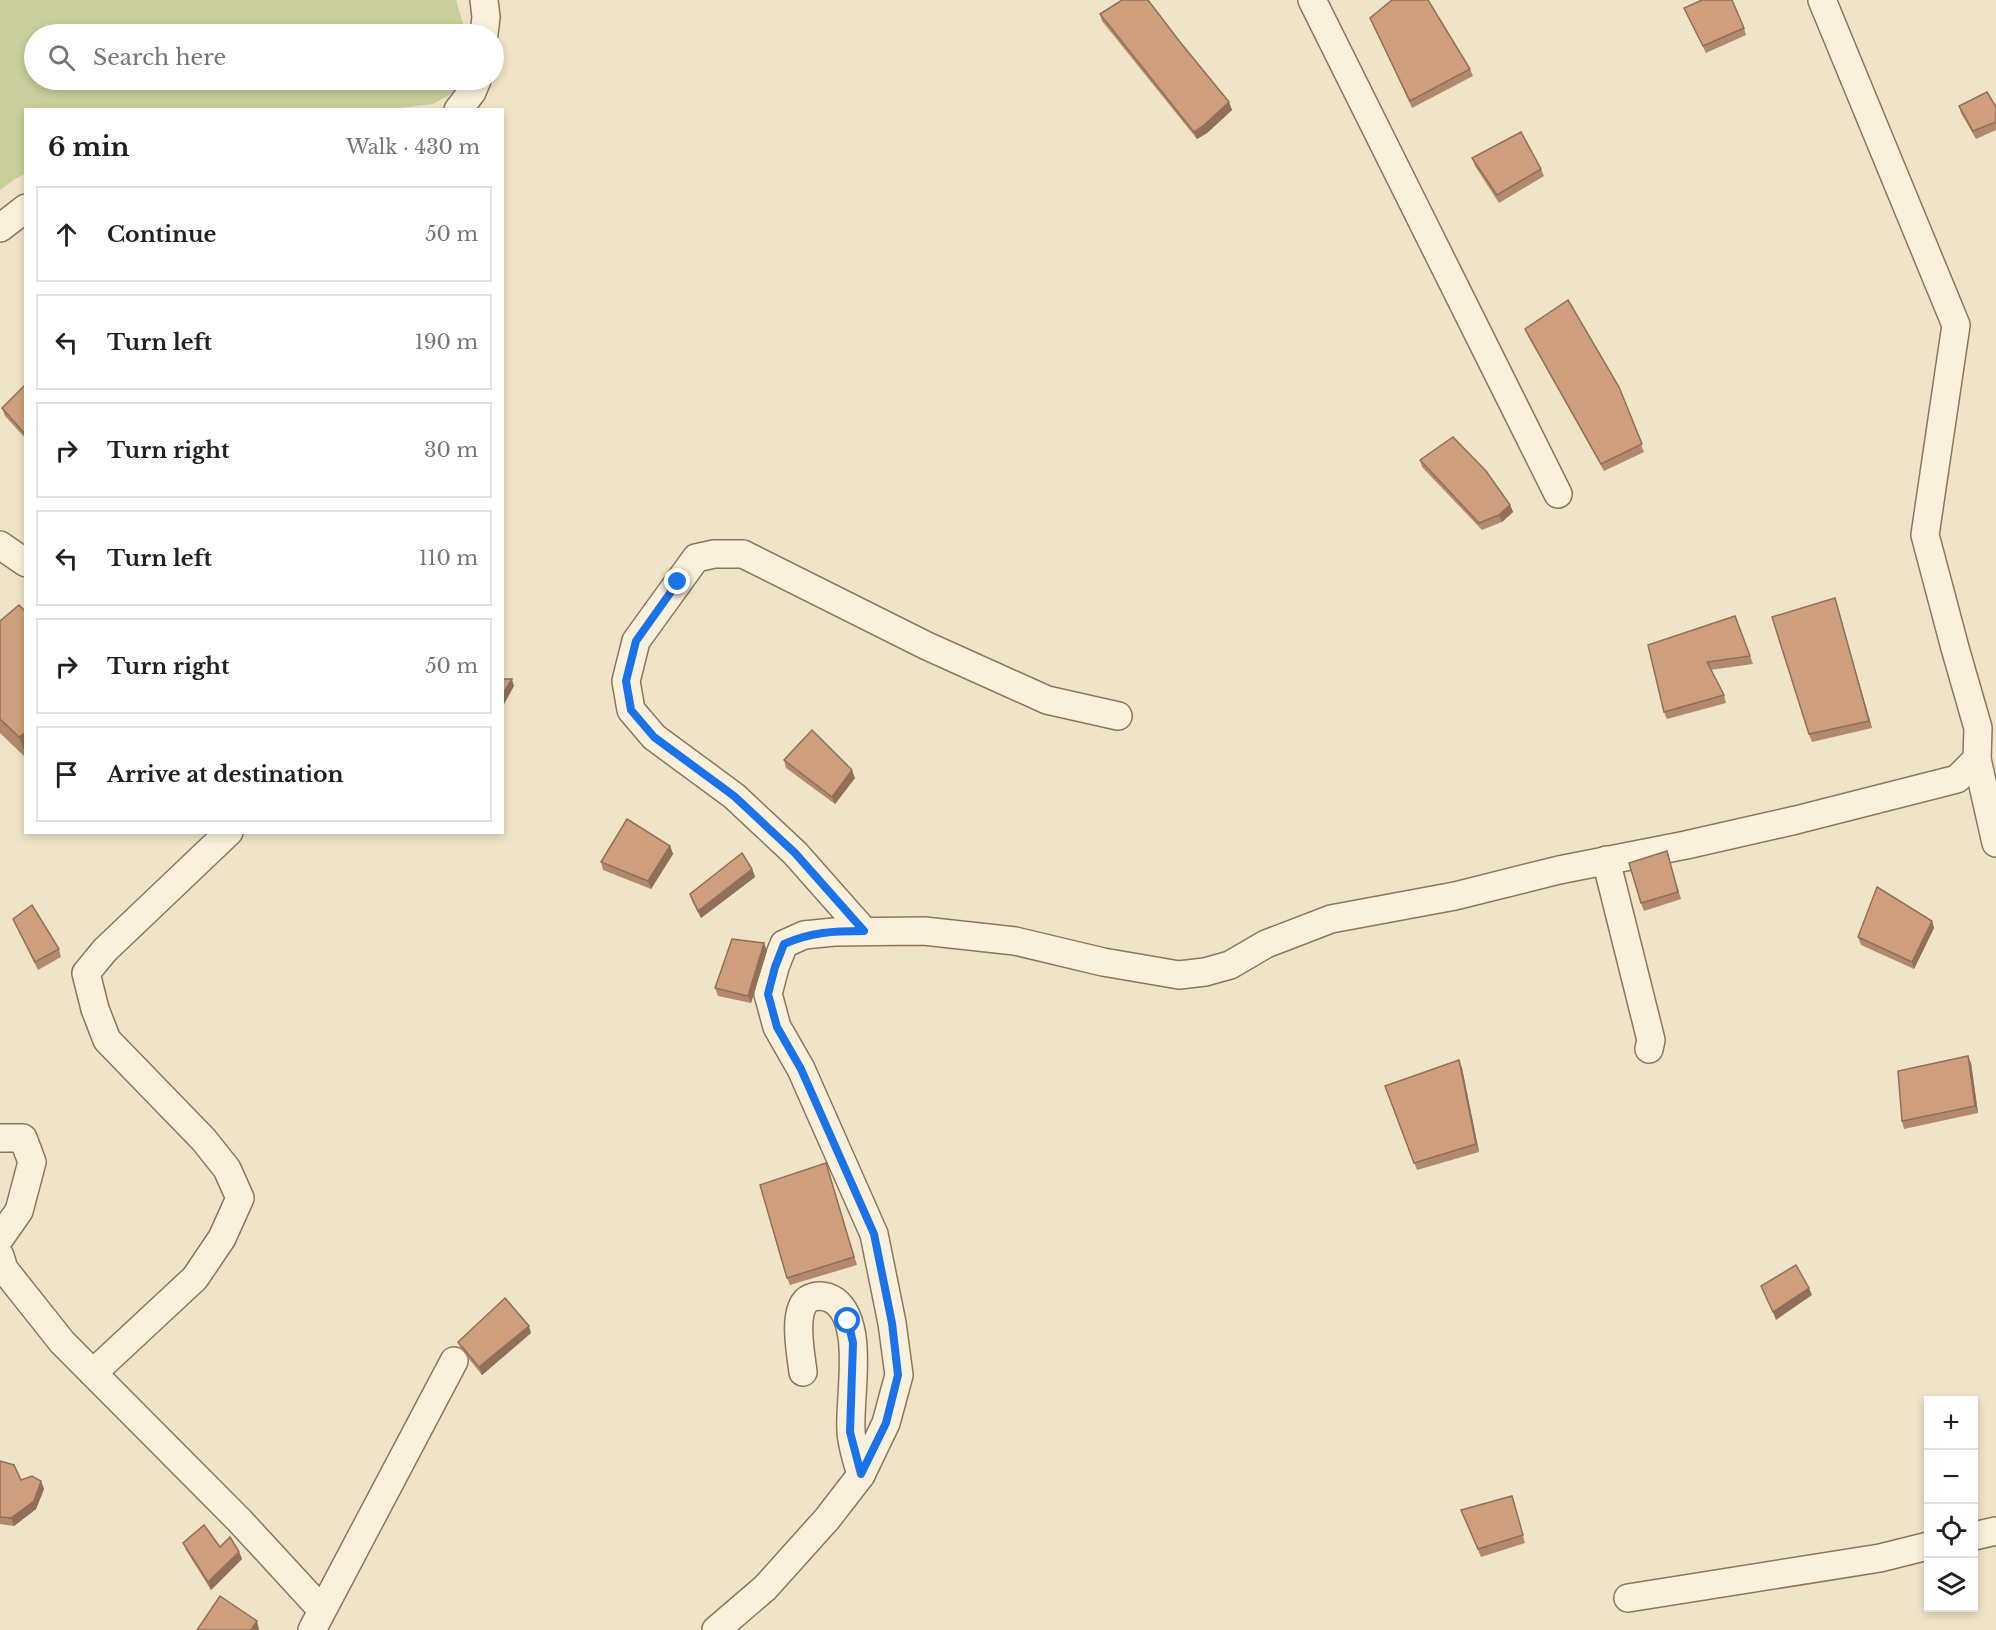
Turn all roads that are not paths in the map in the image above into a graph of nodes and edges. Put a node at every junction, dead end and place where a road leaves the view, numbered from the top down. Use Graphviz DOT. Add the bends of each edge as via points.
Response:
graph roads {
  1 [pos="484,0"];
  2 [pos="1312,0"];
  3 [pos="1822,0"];
  4 [pos="485,24"];
  5 [pos="473,90"];
  6 [pos="460,108"];
  7 [pos="24,210"];
  8 [pos="0,228"];
  9 [pos="1558,494"];
  10 [pos="0,545"];
  11 [pos="24,562"];
  12 [pos="1118,716"];
  13 [pos="1977,759"];
  14 [pos="227,834"];
  15 [pos="1996,843"];
  16 [pos="1606,860"];
  17 [pos="864,931"];
  18 [pos="1649,1049"];
  19 [pos="0,1138"];
  20 [pos="3,1226"];
  21 [pos="0,1256"];
  22 [pos="454,1361"];
  23 [pos="803,1372"];
  24 [pos="93,1373"];
  25 [pos="861,1474"];
  26 [pos="1996,1531"];
  27 [pos="1978,1535"];
  28 [pos="1924,1547"];
  29 [pos="1628,1598"];
  30 [pos="317,1620"];
  31 [pos="716,1630"];
  1 -- 4 [label="street"];
  2 -- 9 [label="street"];
  3 -- 13 [label="street" via="1956,325 1925,535 1978,728"];
  5 -- 6 [label="street"];
  7 -- 8 [label="street"];
  10 -- 11 [label="street"];
  12 -- 17 [label="street" via="1047,700 927,646 743,554 696,558 636,641 626,681 631,710 654,737 734,796 795,853"];
  13 -- 15 [label="street"];
  13 -- 16 [label="street" via="1957,779 1774,825"];
  14 -- 24 [label="street" via="105,950 86,973 107,1040 204,1140 227,1169 240,1198 222,1238 195,1278"];
  16 -- 17 [label="street" via="1331,920 1266,944 1230,965 1179,975 1015,941 924,931"];
  16 -- 18 [label="street" via="1651,1040"];
  17 -- 25 [label="street" via="804,935 784,944 768,994 777,1027 801,1069 874,1234 892,1323 898,1375 886,1423"];
  19 -- 20 [label="street" via="23,1138 33,1162 19,1211"];
  21 -- 24 [label="street" via="4,1269 62,1342"];
  22 -- 30 [label="street"];
  23 -- 25 [label="street" via="799,1314 808,1298 827,1297 843,1310 853,1343 850,1432"];
  24 -- 30 [label="street" via="240,1521"];
  25 -- 31 [label="street" via="765,1588"];
  26 -- 27 [label="street"];
  28 -- 29 [label="street"];
}
